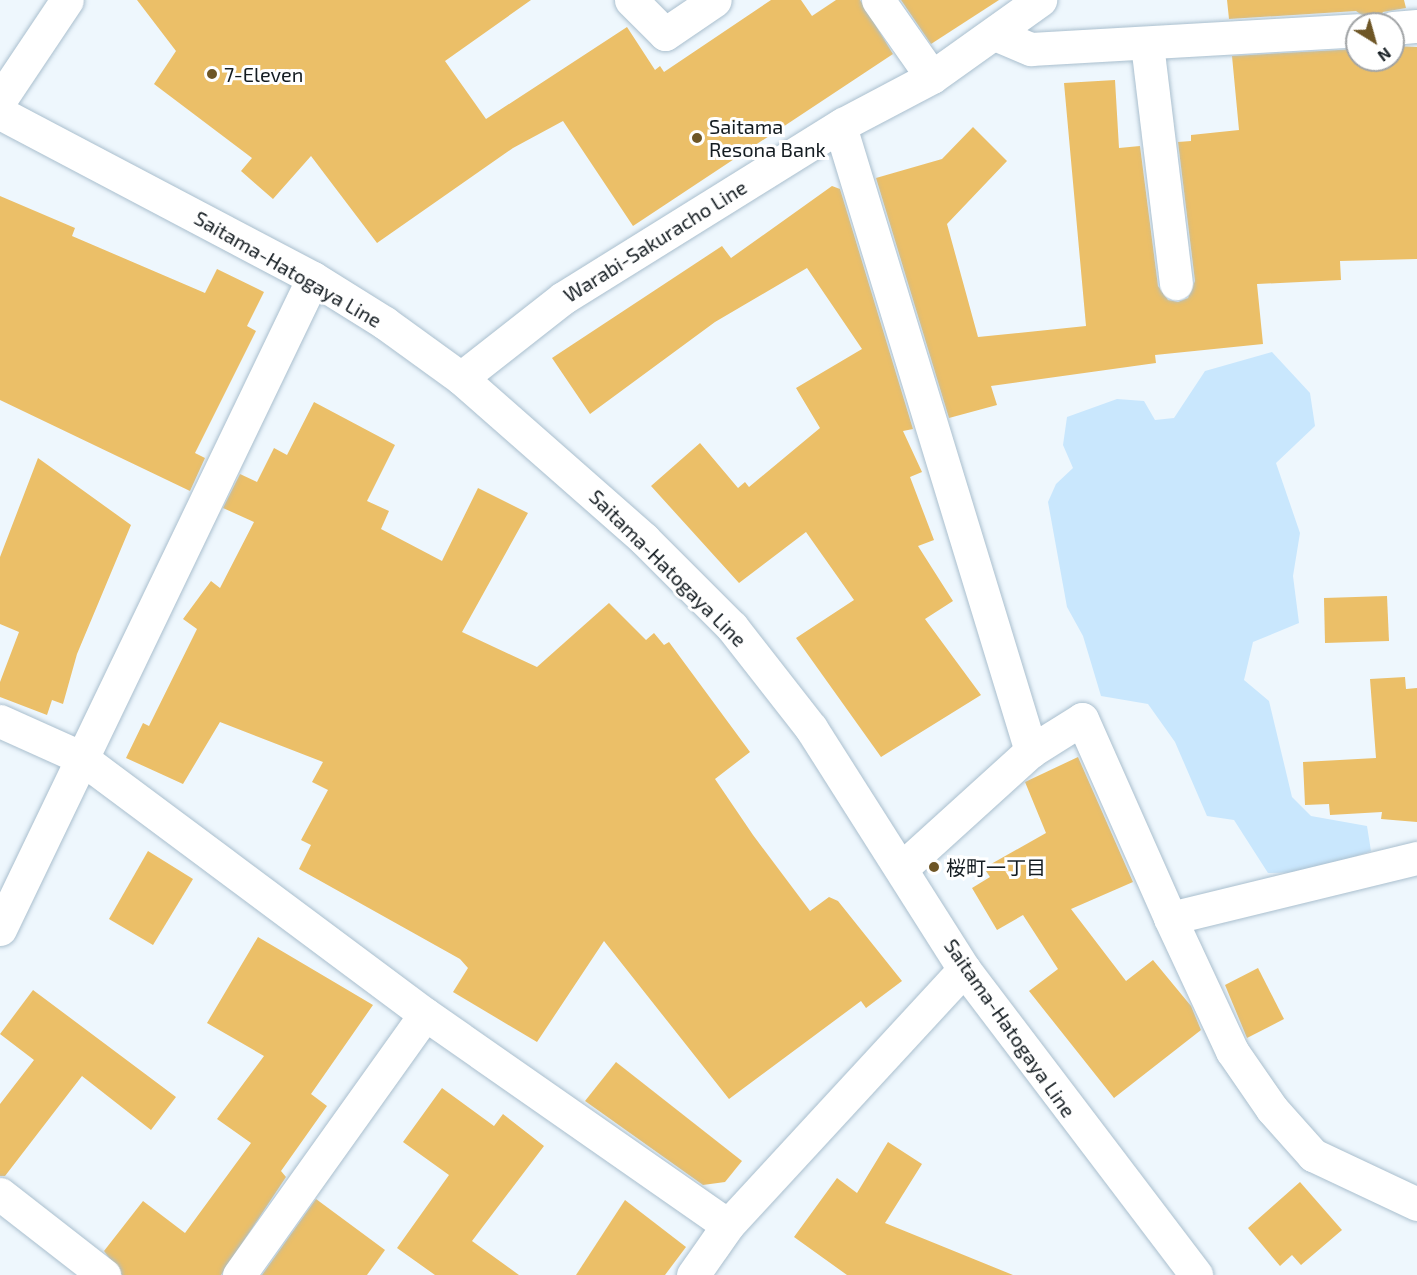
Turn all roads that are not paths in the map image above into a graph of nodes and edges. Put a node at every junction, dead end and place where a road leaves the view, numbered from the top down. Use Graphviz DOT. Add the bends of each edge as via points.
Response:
graph roads {
  1 [pos="67,0"];
  2 [pos="631,0"];
  3 [pos="716,0"];
  4 [pos="878,0"];
  5 [pos="1040,0"];
  6 [pos="1345,31"];
  7 [pos="994,34"];
  8 [pos="1147,44"];
  9 [pos="932,77"];
  10 [pos="0,100"];
  11 [pos="0,113"];
  12 [pos="840,126"];
  13 [pos="313,278"];
  14 [pos="1176,283"];
  15 [pos="461,378"];
  16 [pos="0,722"];
  17 [pos="1031,751"];
  18 [pos="80,757"];
  19 [pos="1417,858"];
  20 [pos="903,867"];
  21 [pos="1170,918"];
  22 [pos="0,929"];
  23 [pos="964,969"];
  24 [pos="425,1014"];
  25 [pos="0,1194"];
  26 [pos="1417,1204"];
  27 [pos="728,1225"];
  28 [pos="104,1275"];
  29 [pos="239,1275"];
  30 [pos="693,1275"];
  31 [pos="1196,1275"];
  1 -- 10 [label="street"];
  2 -- 3 [label="street" via="665,34"];
  4 -- 9 [label="street"];
  5 -- 7 [label="street, Warabi-Sakuracho Line"];
  6 -- 8 [label="street"];
  7 -- 8 [label="street" via="1031,49"];
  7 -- 9 [label="street, Warabi-Sakuracho Line"];
  8 -- 14 [label="street"];
  9 -- 12 [label="street, Warabi-Sakuracho Line"];
  11 -- 13 [label="street, Saitama-Hatogaya Line"];
  12 -- 15 [label="street, Warabi-Sakuracho Line" via="563,298"];
  12 -- 17 [label="street"];
  13 -- 15 [label="street, Saitama-Hatogaya Line"];
  13 -- 18 [label="street"];
  15 -- 20 [label="street, Saitama-Hatogaya Line" via="576,476 732,627 811,728"];
  16 -- 18 [label="street"];
  17 -- 20 [label="street"];
  17 -- 21 [label="street" via="1082,719"];
  18 -- 22 [label="street"];
  18 -- 24 [label="street"];
  19 -- 21 [label="street"];
  20 -- 23 [label="street, Saitama-Hatogaya Line"];
  21 -- 26 [label="street" via="1232,1051 1272,1109 1313,1155"];
  23 -- 27 [label="street"];
  23 -- 31 [label="street, Saitama-Hatogaya Line"];
  24 -- 27 [label="street"];
  24 -- 29 [label="street"];
  25 -- 28 [label="street"];
  27 -- 30 [label="street"];
}
